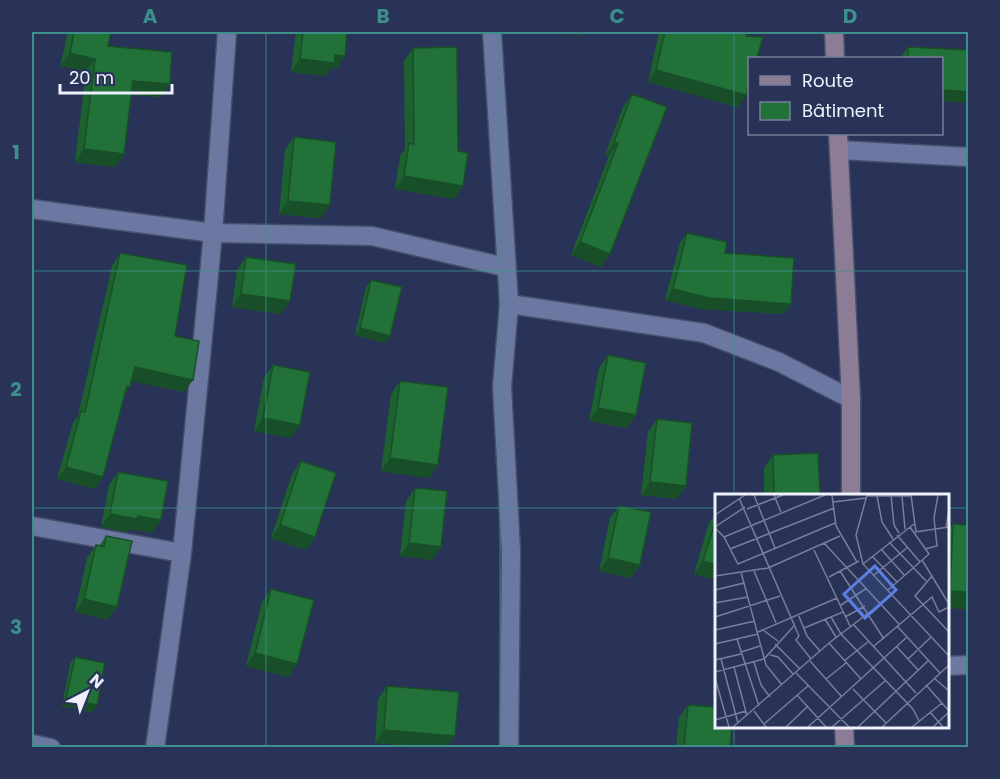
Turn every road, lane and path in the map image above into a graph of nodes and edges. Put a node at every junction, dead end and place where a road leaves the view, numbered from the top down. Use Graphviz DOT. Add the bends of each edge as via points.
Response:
graph roads {
  1 [pos="227,32"];
  2 [pos="492,32"];
  3 [pos="834,32"];
  4 [pos="835,57"];
  5 [pos="838,142"];
  6 [pos="969,157"];
  7 [pos="32,208"];
  8 [pos="213,233"];
  9 [pos="505,267"];
  10 [pos="509,304"];
  11 [pos="851,399"];
  12 [pos="851,494"];
  13 [pos="32,526"];
  14 [pos="183,553"];
  15 [pos="969,665"];
  16 [pos="949,666"];
  17 [pos="844,728"];
  18 [pos="32,744"];
  19 [pos="51,747"];
  20 [pos="155,747"];
  21 [pos="509,747"];
  22 [pos="845,747"];
  1 -- 8 [label="street"];
  2 -- 9 [label="street"];
  3 -- 4 [label="street"];
  5 -- 6 [label="street"];
  5 -- 11 [label="street"];
  7 -- 8 [label="street"];
  8 -- 9 [label="street" via="372,236"];
  8 -- 14 [label="street"];
  9 -- 10 [label="street"];
  10 -- 11 [label="street" via="704,333 779,362"];
  10 -- 21 [label="street" via="502,387 511,551"];
  11 -- 12 [label="street"];
  13 -- 14 [label="street"];
  14 -- 20 [label="street"];
  15 -- 16 [label="street"];
  17 -- 22 [label="street"];
  18 -- 19 [label="street"];
}
